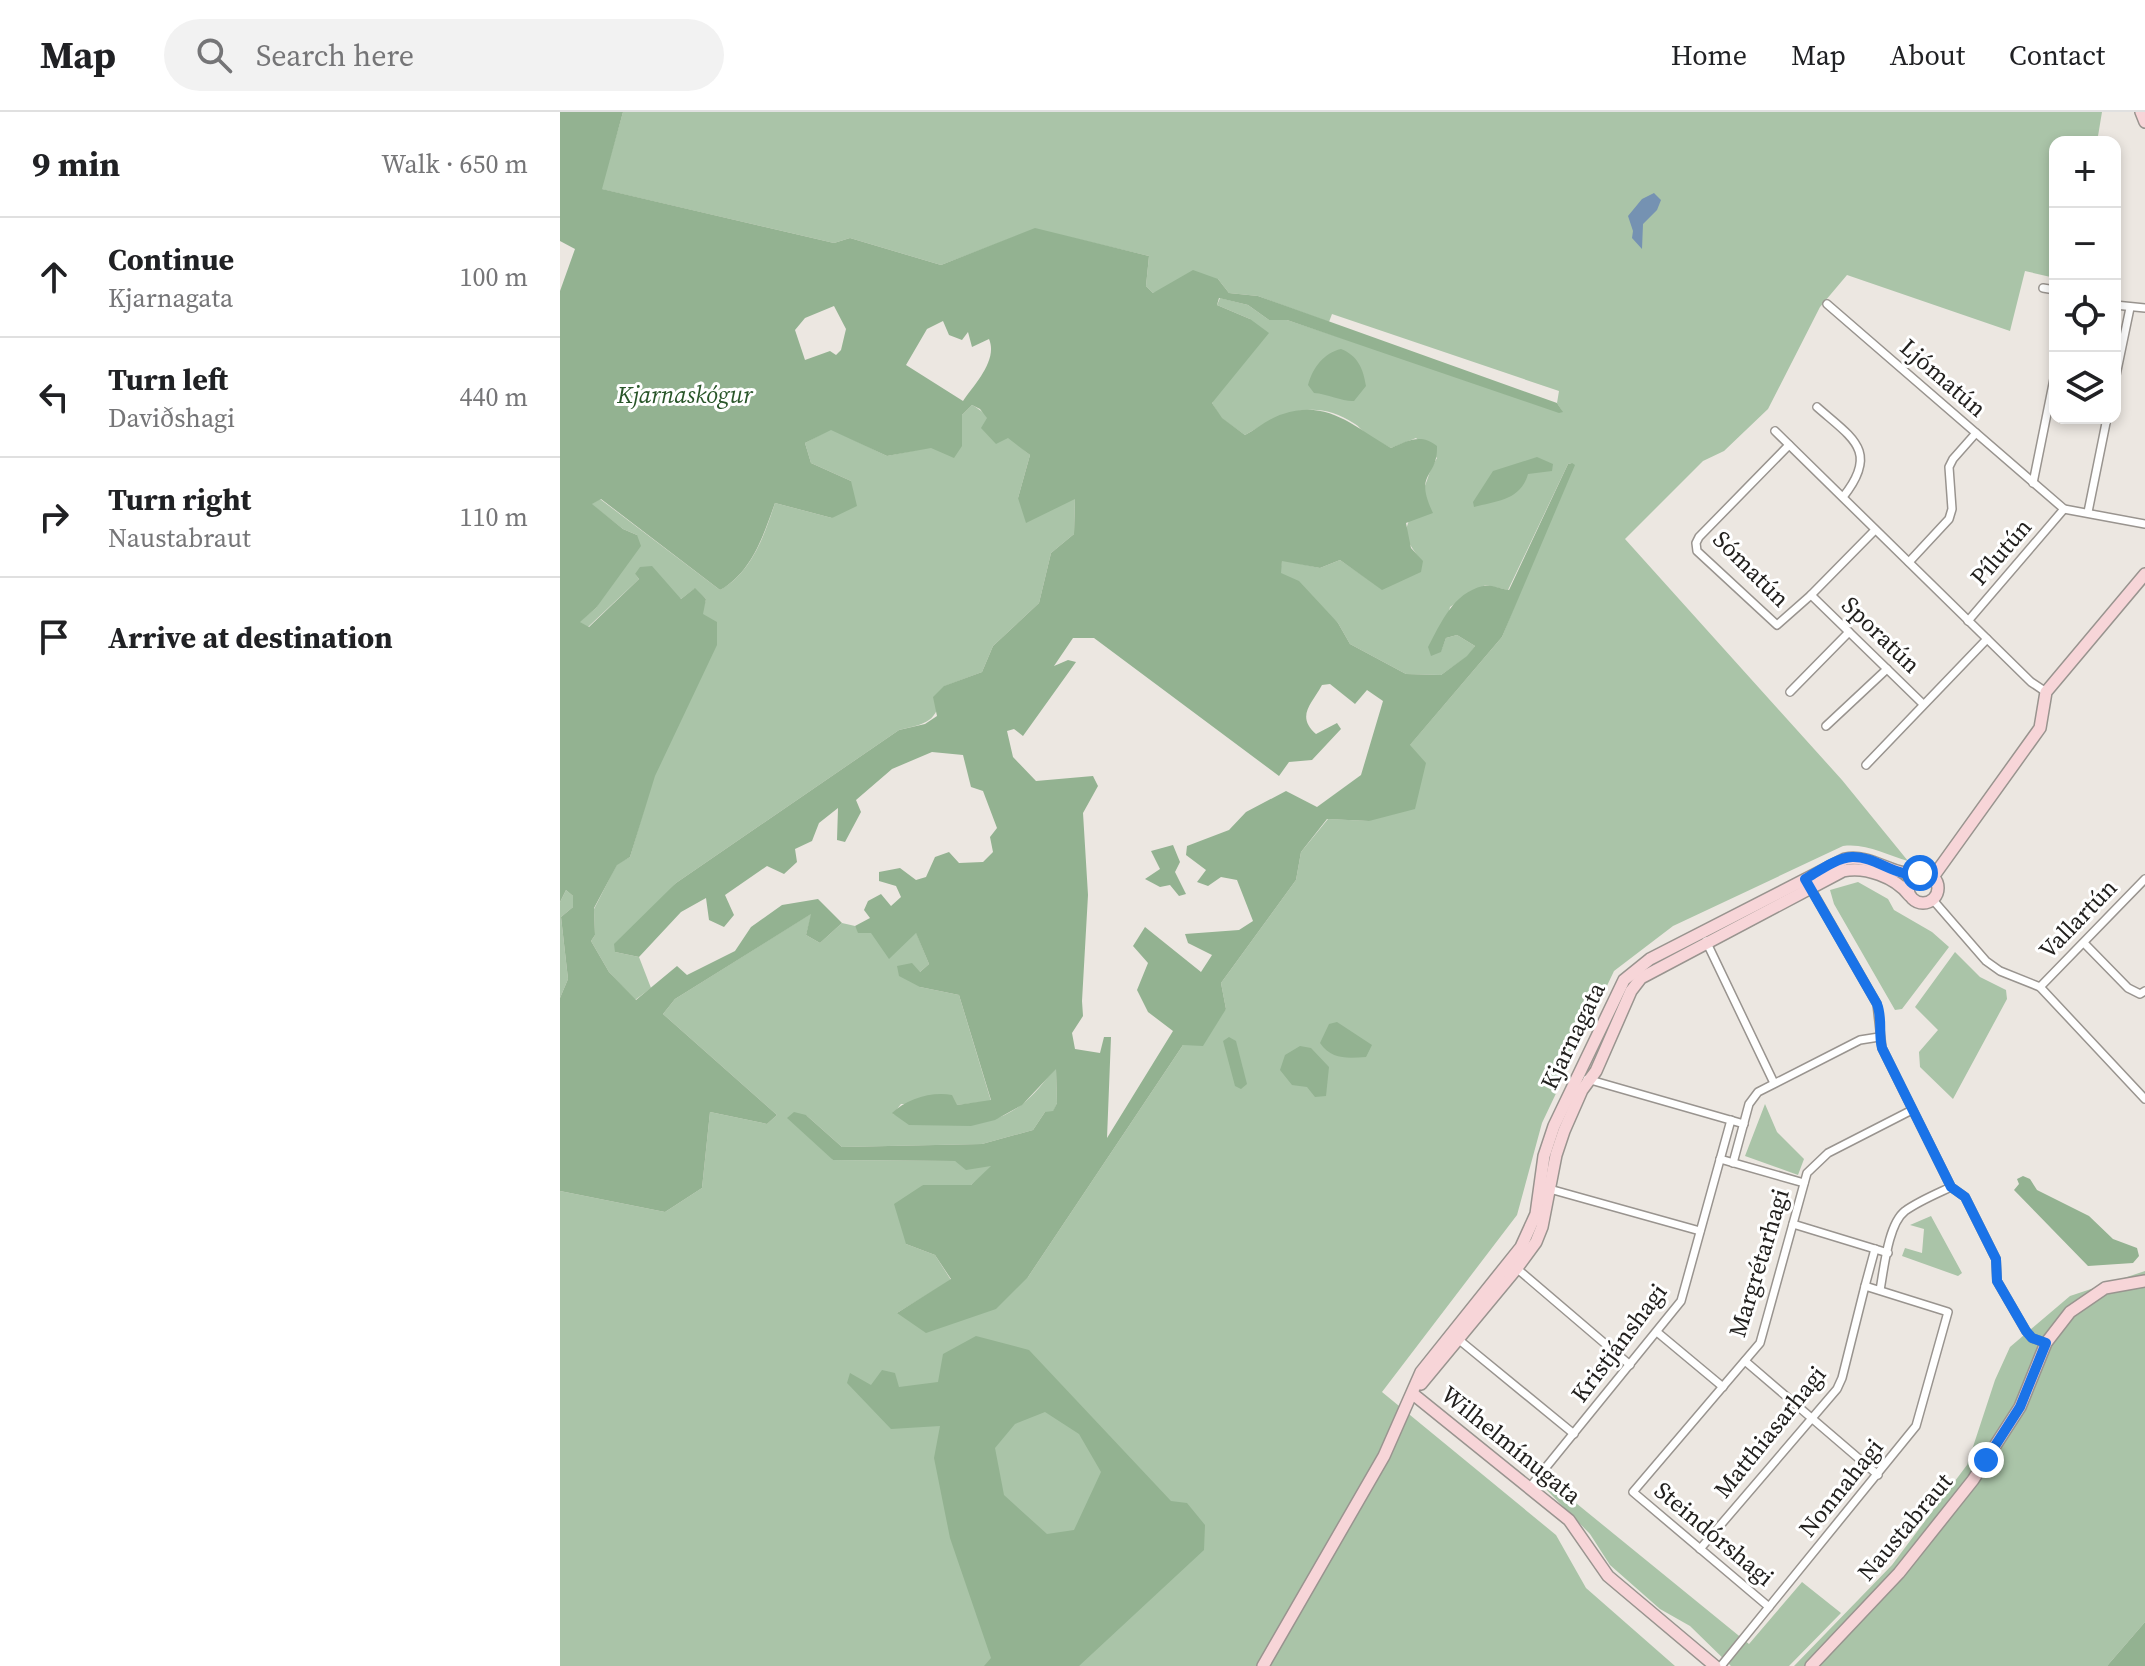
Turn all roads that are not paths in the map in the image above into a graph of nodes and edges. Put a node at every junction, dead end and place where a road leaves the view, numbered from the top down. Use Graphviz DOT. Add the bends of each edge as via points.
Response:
graph roads {
  1 [pos="2141,112"];
  2 [pos="2145,122"];
  3 [pos="2043,288"];
  4 [pos="2049,289"];
  5 [pos="1827,304"];
  6 [pos="2121,306"];
  7 [pos="2130,308"];
  8 [pos="2145,308"];
  9 [pos="2121,352"];
  10 [pos="2049,404"];
  11 [pos="1817,407"];
  12 [pos="2106,424"];
  13 [pos="1775,431"];
  14 [pos="1976,433"];
  15 [pos="1789,445"];
  16 [pos="2033,483"];
  17 [pos="1843,497"];
  18 [pos="2064,509"];
  19 [pos="2088,512"];
  20 [pos="2145,524"];
  21 [pos="1875,530"];
  22 [pos="1909,562"];
  23 [pos="2144,576"];
  24 [pos="1811,595"];
  25 [pos="1968,621"];
  26 [pos="1849,632"];
  27 [pos="1987,639"];
  28 [pos="1887,669"];
  29 [pos="1790,692"];
  30 [pos="2046,692"];
  31 [pos="1923,704"];
  32 [pos="1826,726"];
  33 [pos="1866,765"];
  34 [pos="1916,874"];
  35 [pos="1933,877"];
  36 [pos="2145,879"];
  37 [pos="1808,884"];
  38 [pos="1909,895"];
  39 [pos="1933,900"];
  40 [pos="1704,937"];
  41 [pos="2084,943"];
  42 [pos="2040,987"];
  43 [pos="2145,991"];
  44 [pos="1879,1037"];
  45 [pos="1583,1078"];
  46 [pos="1774,1083"];
  47 [pos="2145,1099"];
  48 [pos="1912,1110"];
  49 [pos="1731,1120"];
  50 [pos="1744,1124"];
  51 [pos="1720,1159"];
  52 [pos="1733,1163"];
  53 [pos="1804,1183"];
  54 [pos="1545,1187"];
  55 [pos="1951,1187"];
  56 [pos="1793,1224"];
  57 [pos="1700,1231"];
  58 [pos="1875,1249"];
  59 [pos="1888,1253"];
  60 [pos="1513,1265"];
  61 [pos="2145,1281"];
  62 [pos="1865,1286"];
  63 [pos="1880,1290"];
  64 [pos="1657,1332"];
  65 [pos="1455,1337"];
  66 [pos="2046,1343"];
  67 [pos="1745,1361"];
  68 [pos="1630,1365"];
  69 [pos="1723,1387"];
  70 [pos="1413,1394"];
  71 [pos="1812,1419"];
  72 [pos="1574,1434"];
  73 [pos="1878,1475"];
  74 [pos="1530,1487"];
  75 [pos="1633,1492"];
  76 [pos="1700,1549"];
  77 [pos="1769,1607"];
  78 [pos="1263,1666"];
  79 [pos="1718,1666"];
  80 [pos="1811,1666"];
  1 -- 2 [label="street"];
  3 -- 4 [label="street"];
  5 -- 14 [label="street, Ljómatún"];
  6 -- 7 [label="street"];
  7 -- 8 [label="street"];
  7 -- 9 [label="street"];
  10 -- 16 [label="street"];
  11 -- 17 [label="street" via="1859,450 1858,478"];
  12 -- 19 [label="street"];
  13 -- 15 [label="street"];
  14 -- 16 [label="street, Ljómatún"];
  14 -- 22 [label="street" via="1949,467 1949,519"];
  15 -- 17 [label="street"];
  15 -- 24 [label="street, Sómatún" via="1696,543 1697,551 1777,625"];
  16 -- 18 [label="street, Ljómatún"];
  17 -- 21 [label="street"];
  18 -- 19 [label="street"];
  18 -- 25 [label="street, Pílutún"];
  19 -- 20 [label="street"];
  21 -- 22 [label="street"];
  21 -- 24 [label="street, Sómatún"];
  22 -- 25 [label="street"];
  23 -- 30 [label="street"];
  24 -- 26 [label="street, Sporatún"];
  25 -- 27 [label="street"];
  26 -- 28 [label="street, Sporatún"];
  26 -- 29 [label="street"];
  27 -- 30 [label="street"];
  27 -- 31 [label="street, Sporatún"];
  28 -- 31 [label="street, Sporatún"];
  28 -- 32 [label="street"];
  30 -- 35 [label="street" via="2040,728"];
  31 -- 33 [label="street, Sporatún"];
  34 -- 35 [label="street"];
  34 -- 37 [label="street, Kjarnagata" via="1850,857"];
  34 -- 38 [label="street" via="1908,885"];
  35 -- 39 [label="street" via="1938,889"];
  36 -- 41 [label="street, Vallartún"];
  37 -- 38 [label="street, Kjarnagata" via="1860,869 1896,883"];
  37 -- 40 [label="street, Kjarnagata"];
  37 -- 44 [label="street" via="1877,1004"];
  38 -- 39 [label="street" via="1922,903"];
  39 -- 42 [label="street" via="1986,961"];
  40 -- 45 [label="street, Kjarnagata" via="1641,978 1596,1071"];
  40 -- 46 [label="street"];
  41 -- 42 [label="street, Vallartún"];
  41 -- 43 [label="street" via="2128,988"];
  42 -- 47 [label="street"];
  44 -- 46 [label="street" via="1860,1040"];
  44 -- 48 [label="street"];
  45 -- 49 [label="street"];
  45 -- 54 [label="street, Kjarnagata"];
  46 -- 50 [label="street" via="1753,1096"];
  48 -- 53 [label="street, Margrétarhagi" via="1828,1153"];
  48 -- 55 [label="street"];
  49 -- 50 [label="street"];
  49 -- 51 [label="street, Kristjánshagi"];
  50 -- 52 [label="street"];
  51 -- 52 [label="street"];
  51 -- 57 [label="street, Kristjánshagi"];
  52 -- 53 [label="street"];
  53 -- 56 [label="street, Margrétarhagi"];
  54 -- 57 [label="street"];
  54 -- 60 [label="street, Kjarnagata" via="1536,1242"];
  55 -- 59 [label="street" via="1902,1214"];
  55 -- 66 [label="street" via="1965,1197 1996,1259 1997,1281 2026,1331"];
  56 -- 58 [label="street"];
  56 -- 67 [label="street, Margrétarhagi" via="1760,1343"];
  57 -- 64 [label="street, Kristjánshagi" via="1681,1301"];
  58 -- 59 [label="street"];
  58 -- 62 [label="street, Matthiasarhagi"];
  59 -- 63 [label="street"];
  60 -- 65 [label="street, Kjarnagata"];
  60 -- 68 [label="street"];
  61 -- 66 [label="street, Naustabraut" via="2113,1285 2092,1296 2070,1312"];
  62 -- 63 [label="street"];
  62 -- 71 [label="street, Matthiasarhagi" via="1842,1378"];
  63 -- 73 [label="street, Nonnahagi" via="1948,1312 1916,1426"];
  64 -- 68 [label="street, Kristjánshagi"];
  64 -- 69 [label="street"];
  65 -- 70 [label="street, Kjarnagata"];
  65 -- 72 [label="street"];
  66 -- 80 [label="street, Naustabraut" via="2020,1407 1973,1480 1899,1573"];
  67 -- 69 [label="street, Margrétarhagi"];
  67 -- 71 [label="street"];
  68 -- 72 [label="street, Kristjánshagi"];
  69 -- 75 [label="street, Margrétarhagi"];
  70 -- 74 [label="street, Wilhelmínugata"];
  70 -- 78 [label="street, Kjarnagata" via="1384,1456"];
  71 -- 73 [label="street"];
  71 -- 76 [label="street, Matthiasarhagi"];
  72 -- 74 [label="street, Kristjánshagi"];
  73 -- 77 [label="street, Nonnahagi"];
  74 -- 79 [label="street, Wilhelmínugata" via="1576,1527 1608,1576"];
  75 -- 76 [label="street, Steindórshagi"];
  76 -- 77 [label="street, Steindórshagi"];
  77 -- 79 [label="street, Nonnahagi"];
}
